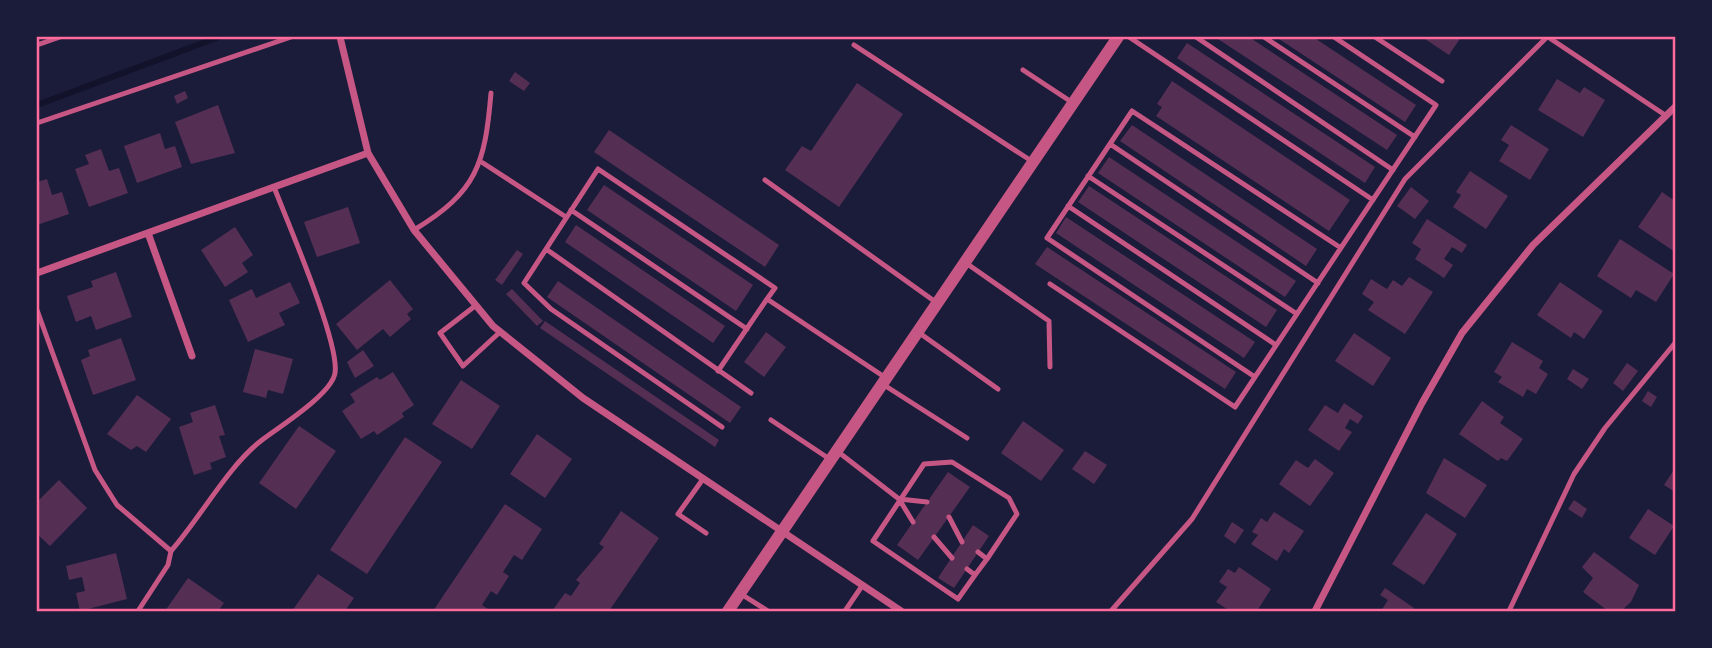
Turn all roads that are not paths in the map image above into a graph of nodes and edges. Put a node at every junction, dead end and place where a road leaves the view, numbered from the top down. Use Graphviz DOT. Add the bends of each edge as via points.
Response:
graph roads {
  1 [pos="60,37"];
  2 [pos="291,37"];
  3 [pos="340,37"];
  4 [pos="1119,37"];
  5 [pos="1196,37"];
  6 [pos="1264,37"];
  7 [pos="1334,37"];
  8 [pos="1375,37"];
  9 [pos="1548,37"];
  10 [pos="37,45"];
  11 [pos="855,45"];
  12 [pos="1023,69"];
  13 [pos="1442,81"];
  14 [pos="491,93"];
  15 [pos="1073,103"];
  16 [pos="1675,107"];
  17 [pos="1665,115"];
  18 [pos="37,123"];
  19 [pos="1415,137"];
  20 [pos="1110,144"];
  21 [pos="368,153"];
  22 [pos="1033,162"];
  23 [pos="484,163"];
  24 [pos="1393,170"];
  25 [pos="1088,176"];
  26 [pos="765,180"];
  27 [pos="274,187"];
  28 [pos="1373,200"];
  29 [pos="1068,206"];
  30 [pos="571,210"];
  31 [pos="566,217"];
  32 [pos="414,230"];
  33 [pos="148,233"];
  34 [pos="1341,248"];
  35 [pos="546,249"];
  36 [pos="965,262"];
  37 [pos="37,273"];
  38 [pos="1318,282"];
  39 [pos="1050,284"];
  40 [pos="767,299"];
  41 [pos="937,303"];
  42 [pos="475,306"];
  43 [pos="37,310"];
  44 [pos="1297,314"];
  45 [pos="747,329"];
  46 [pos="918,331"];
  47 [pos="500,332"];
  48 [pos="1675,343"];
  49 [pos="1276,345"];
  50 [pos="192,356"];
  51 [pos="1050,367"];
  52 [pos="718,370"];
  53 [pos="1255,377"];
  54 [pos="884,381"];
  55 [pos="999,389"];
  56 [pos="751,393"];
  57 [pos="771,420"];
  58 [pos="722,427"];
  59 [pos="967,438"];
  60 [pos="834,456"];
  61 [pos="703,479"];
  62 [pos="899,499"];
  63 [pos="927,502"];
  64 [pos="948,517"];
  65 [pos="913,522"];
  66 [pos="782,532"];
  67 [pos="706,533"];
  68 [pos="934,537"];
  69 [pos="962,542"];
  70 [pos="171,551"];
  71 [pos="978,552"];
  72 [pos="952,558"];
  73 [pos="987,559"];
  74 [pos="967,569"];
  75 [pos="975,575"];
  76 [pos="862,586"];
  77 [pos="740,593"];
  78 [pos="138,611"];
  79 [pos="728,611"];
  80 [pos="768,611"];
  81 [pos="845,611"];
  82 [pos="901,611"];
  83 [pos="1111,611"];
  84 [pos="1315,611"];
  85 [pos="1509,611"];
  1 -- 10 [label="lane"];
  2 -- 18 [label="lane"];
  3 -- 21 [label="street"];
  4 -- 15 [label="street"];
  4 -- 28 [label="lane"];
  5 -- 24 [label="lane"];
  6 -- 19 [label="lane"];
  7 -- 19 [label="lane" via="1436,105"];
  8 -- 13 [label="lane"];
  9 -- 17 [label="lane"];
  9 -- 83 [label="lane" via="1405,179 1192,519"];
  11 -- 22 [label="lane"];
  12 -- 15 [label="lane"];
  14 -- 32 [label="lane" via="488,130 477,172 454,202"];
  15 -- 22 [label="street"];
  16 -- 17 [label="street"];
  17 -- 84 [label="street" via="1532,246 1462,333"];
  19 -- 24 [label="lane"];
  20 -- 25 [label="lane"];
  20 -- 34 [label="lane" via="1132,111"];
  20 -- 38 [label="lane"];
  21 -- 27 [label="street"];
  21 -- 32 [label="street"];
  22 -- 36 [label="street"];
  23 -- 31 [label="lane"];
  24 -- 28 [label="lane"];
  25 -- 29 [label="lane"];
  25 -- 44 [label="lane"];
  26 -- 41 [label="lane"];
  27 -- 33 [label="street"];
  27 -- 70 [label="lane" via="328,333 335,374 325,392 248,451"];
  28 -- 34 [label="lane"];
  29 -- 49 [label="lane"];
  29 -- 53 [label="lane" via="1047,238"];
  30 -- 31 [label="lane"];
  30 -- 40 [label="lane" via="598,169 775,288"];
  30 -- 45 [label="lane"];
  31 -- 35 [label="lane"];
  32 -- 42 [label="street"];
  33 -- 37 [label="street"];
  33 -- 50 [label="street"];
  34 -- 38 [label="lane"];
  35 -- 52 [label="lane"];
  35 -- 58 [label="lane" via="524,283 551,309"];
  36 -- 41 [label="street"];
  36 -- 51 [label="lane" via="1048,321"];
  38 -- 44 [label="lane"];
  39 -- 53 [label="lane" via="1235,407"];
  40 -- 45 [label="lane"];
  40 -- 54 [label="lane"];
  41 -- 46 [label="street"];
  42 -- 47 [label="street"];
  42 -- 47 [label="lane" via="440,333 463,366"];
  43 -- 70 [label="lane" via="95,470 117,506"];
  44 -- 49 [label="lane"];
  45 -- 52 [label="lane"];
  46 -- 54 [label="street"];
  46 -- 55 [label="lane"];
  47 -- 61 [label="street" via="583,398"];
  48 -- 85 [label="lane" via="1605,428 1574,474"];
  49 -- 53 [label="lane"];
  52 -- 56 [label="lane"];
  54 -- 59 [label="lane"];
  54 -- 60 [label="street"];
  57 -- 60 [label="lane"];
  60 -- 62 [label="lane"];
  60 -- 66 [label="street"];
  61 -- 66 [label="street"];
  61 -- 67 [label="lane" via="678,514"];
  62 -- 63 [label="lane"];
  62 -- 65 [label="lane"];
  62 -- 73 [label="lane" via="923,464 952,462 1009,498 1017,514"];
  62 -- 75 [label="lane" via="873,541 958,599"];
  64 -- 69 [label="lane"];
  66 -- 76 [label="street"];
  66 -- 77 [label="street"];
  68 -- 72 [label="lane"];
  70 -- 78 [label="lane" via="168,565"];
  71 -- 73 [label="lane"];
  73 -- 75 [label="lane"];
  74 -- 75 [label="lane"];
  76 -- 81 [label="lane"];
  76 -- 82 [label="street"];
  77 -- 79 [label="street"];
  77 -- 80 [label="lane"];
}
